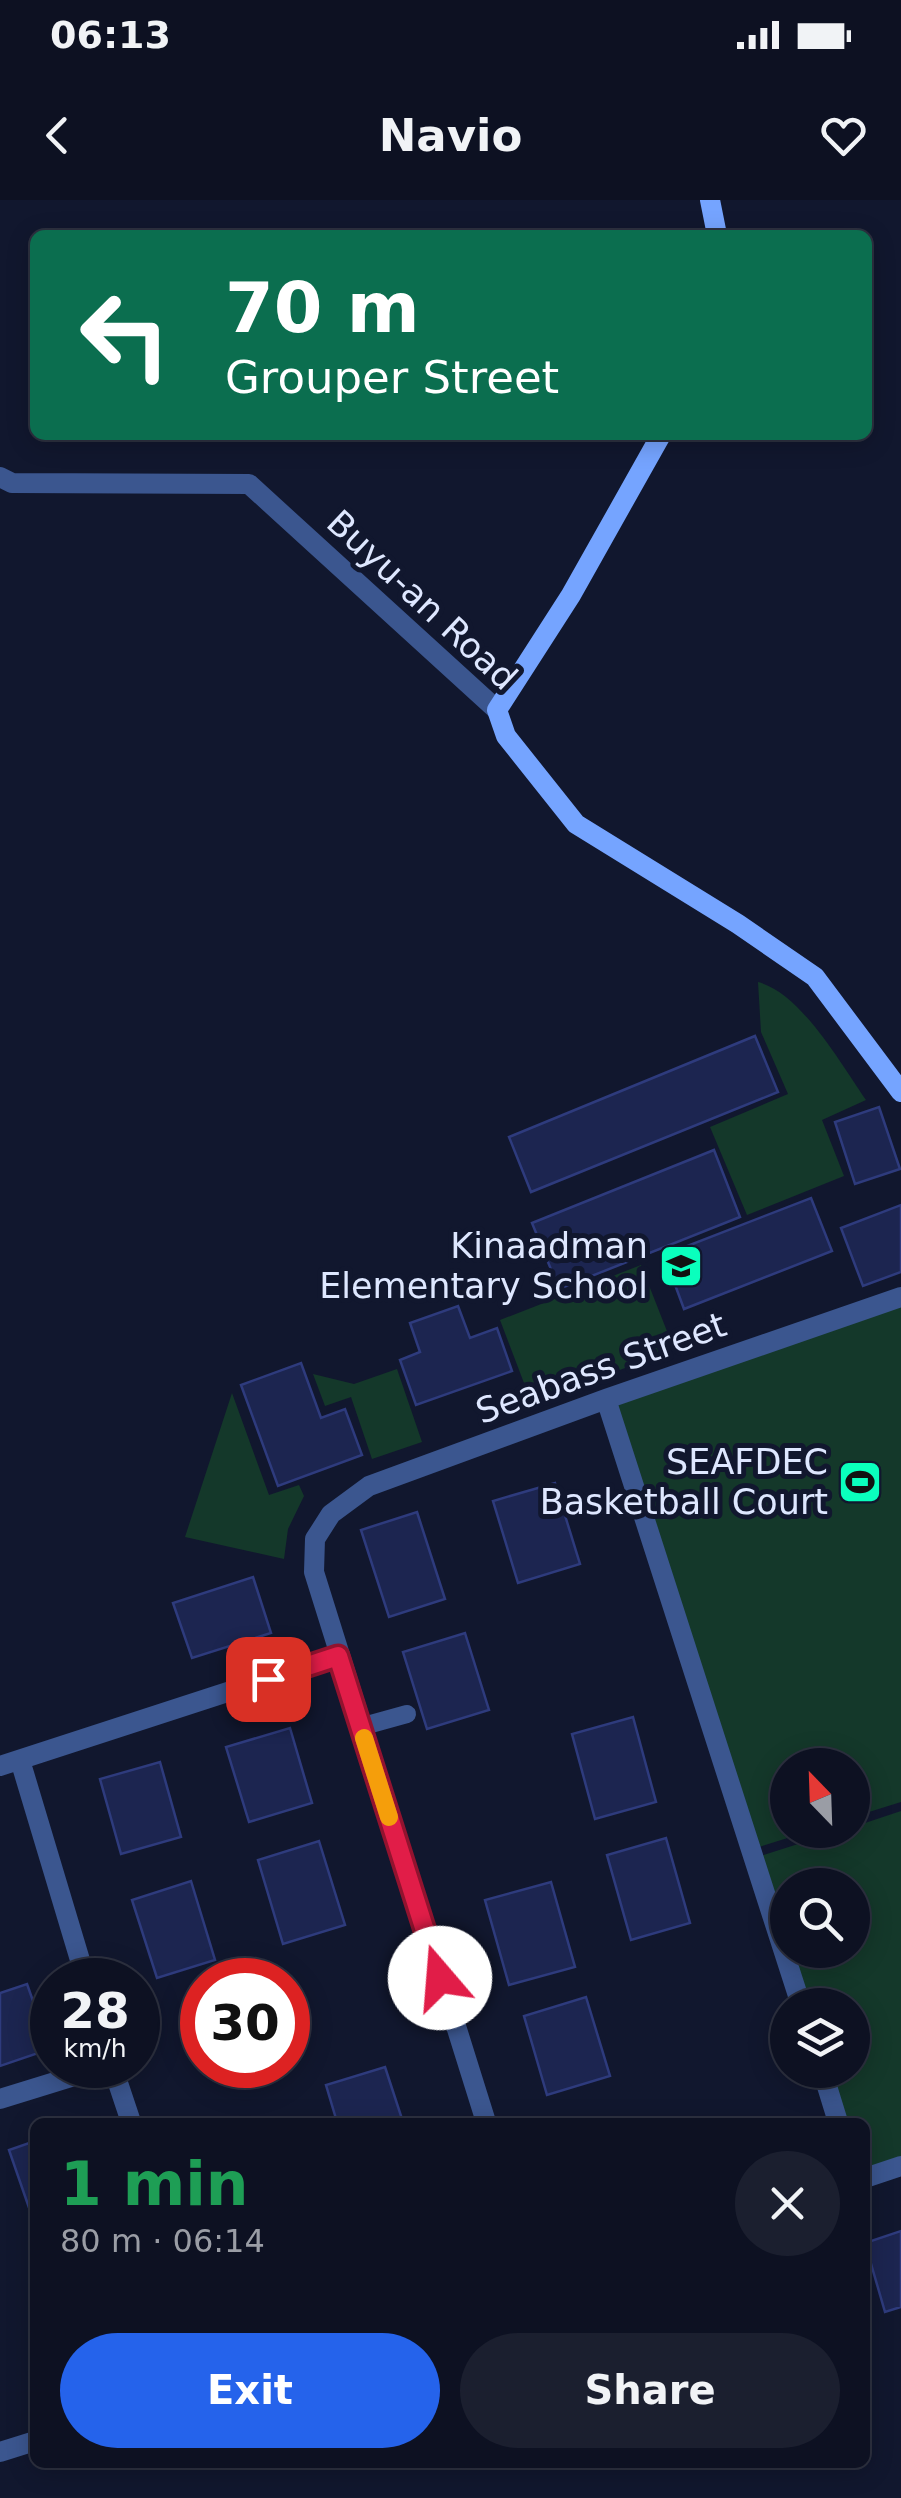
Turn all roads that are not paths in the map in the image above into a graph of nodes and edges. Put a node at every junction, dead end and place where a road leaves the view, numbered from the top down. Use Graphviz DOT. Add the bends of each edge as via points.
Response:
graph roads {
  1 [pos="710,200"];
  2 [pos="717,230"];
  3 [pos="657,440"];
  4 [pos="0,476"];
  5 [pos="497,710"];
  6 [pos="901,1092"];
  7 [pos="901,1297"];
  8 [pos="606,1399"];
  9 [pos="338,1656"];
  10 [pos="407,1714"];
  11 [pos="360,1727"];
  12 [pos="10,1763"];
  13 [pos="78,1958"];
  14 [pos="796,1988"];
  15 [pos="36,2088"];
  16 [pos="119,2088"];
  17 [pos="828,2088"];
  18 [pos="0,2099"];
  19 [pos="130,2118"];
  20 [pos="485,2118"];
  21 [pos="837,2118"];
  22 [pos="901,2166"];
  23 [pos="870,2176"];
  24 [pos="30,2443"];
  25 [pos="0,2452"];
  1 -- 2 [label="street"];
  3 -- 5 [label="street"];
  4 -- 5 [label="street, Buyu-an Road" via="12,483 250,484"];
  5 -- 6 [label="street, Buyu-an Road" via="506,736 576,824 815,977"];
  7 -- 8 [label="street, Seabass Street"];
  8 -- 9 [label="street, Seabass Street" via="369,1486 331,1514 315,1539 314,1572"];
  8 -- 14 [label="street"];
  9 -- 11 [label="street"];
  9 -- 12 [label="street"];
  10 -- 11 [label="lane"];
  11 -- 20 [label="street"];
  12 -- 13 [label="street"];
  15 -- 18 [label="street"];
  16 -- 19 [label="street"];
  17 -- 21 [label="street"];
  22 -- 23 [label="street"];
  24 -- 25 [label="street"];
}
